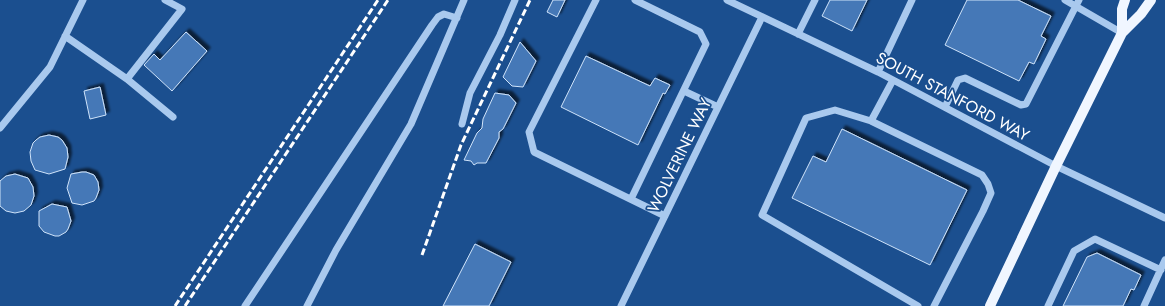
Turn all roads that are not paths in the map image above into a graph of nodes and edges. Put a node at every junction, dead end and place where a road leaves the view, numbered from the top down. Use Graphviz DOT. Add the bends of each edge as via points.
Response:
graph roads {
  1 [pos="83,0"];
  2 [pos="165,0"];
  3 [pos="464,0"];
  4 [pos="515,0"];
  5 [pos="596,0"];
  6 [pos="634,0"];
  7 [pos="727,0"];
  8 [pos="815,0"];
  9 [pos="912,0"];
  10 [pos="1065,0"];
  11 [pos="1125,0"];
  12 [pos="1151,0"];
  13 [pos="1078,3"];
  14 [pos="762,17"];
  15 [pos="457,18"];
  16 [pos="1122,33"];
  17 [pos="798,34"];
  18 [pos="65,36"];
  19 [pos="878,72"];
  20 [pos="127,79"];
  21 [pos="893,80"];
  22 [pos="684,91"];
  23 [pos="718,107"];
  24 [pos="945,107"];
  25 [pos="173,117"];
  26 [pos="871,121"];
  27 [pos="462,124"];
  28 [pos="0,128"];
  29 [pos="1056,166"];
  30 [pos="631,199"];
  31 [pos="665,216"];
  32 [pos="1165,218"];
  33 [pos="1165,260"];
  34 [pos="1161,270"];
  35 [pos="245,306"];
  36 [pos="307,306"];
  37 [pos="621,306"];
  38 [pos="918,306"];
  39 [pos="934,306"];
  40 [pos="990,306"];
  41 [pos="1048,306"];
  42 [pos="1144,306"];
  1 -- 18 [label="street"];
  2 -- 20 [label="street" via="182,9"];
  3 -- 15 [label="street"];
  4 -- 27 [label="street" via="470,93"];
  5 -- 30 [label="street" via="529,132 534,152"];
  6 -- 22 [label="street" via="700,32 706,44"];
  7 -- 14 [label="street, SOUTH STANFORD WAY"];
  8 -- 17 [label="street"];
  9 -- 19 [label="street"];
  10 -- 13 [label="street"];
  11 -- 16 [label="main road" via="1122,9"];
  12 -- 16 [label="main road"];
  13 -- 16 [label="street"];
  13 -- 24 [label="street" via="1026,104 1021,105 965,78 958,80"];
  14 -- 17 [label="street, SOUTH STANFORD WAY"];
  14 -- 23 [label="street, WOLVERINE WAY"];
  15 -- 35 [label="street" via="444,14 438,17"];
  15 -- 36 [label="street" via="411,124 336,250"];
  16 -- 29 [label="main road"];
  17 -- 19 [label="street, SOUTH STANFORD WAY"];
  18 -- 20 [label="street"];
  18 -- 28 [label="street" via="50,67"];
  19 -- 21 [label="street, SOUTH STANFORD WAY"];
  20 -- 25 [label="street"];
  21 -- 24 [label="street, SOUTH STANFORD WAY"];
  21 -- 26 [label="street"];
  22 -- 23 [label="street"];
  22 -- 30 [label="street"];
  23 -- 31 [label="street, WOLVERINE WAY"];
  24 -- 29 [label="street, SOUTH STANFORD WAY"];
  26 -- 38 [label="street" via="835,110 806,118 762,215"];
  26 -- 39 [label="street" via="982,174 988,184 990,193 983,211"];
  29 -- 32 [label="street, SOUTH STANFORD WAY"];
  29 -- 40 [label="main road"];
  30 -- 31 [label="street"];
  31 -- 37 [label="street, WOLVERINE WAY"];
  33 -- 34 [label="street"];
  34 -- 41 [label="street" via="1095,240 1074,251"];
  34 -- 42 [label="street"];
}
